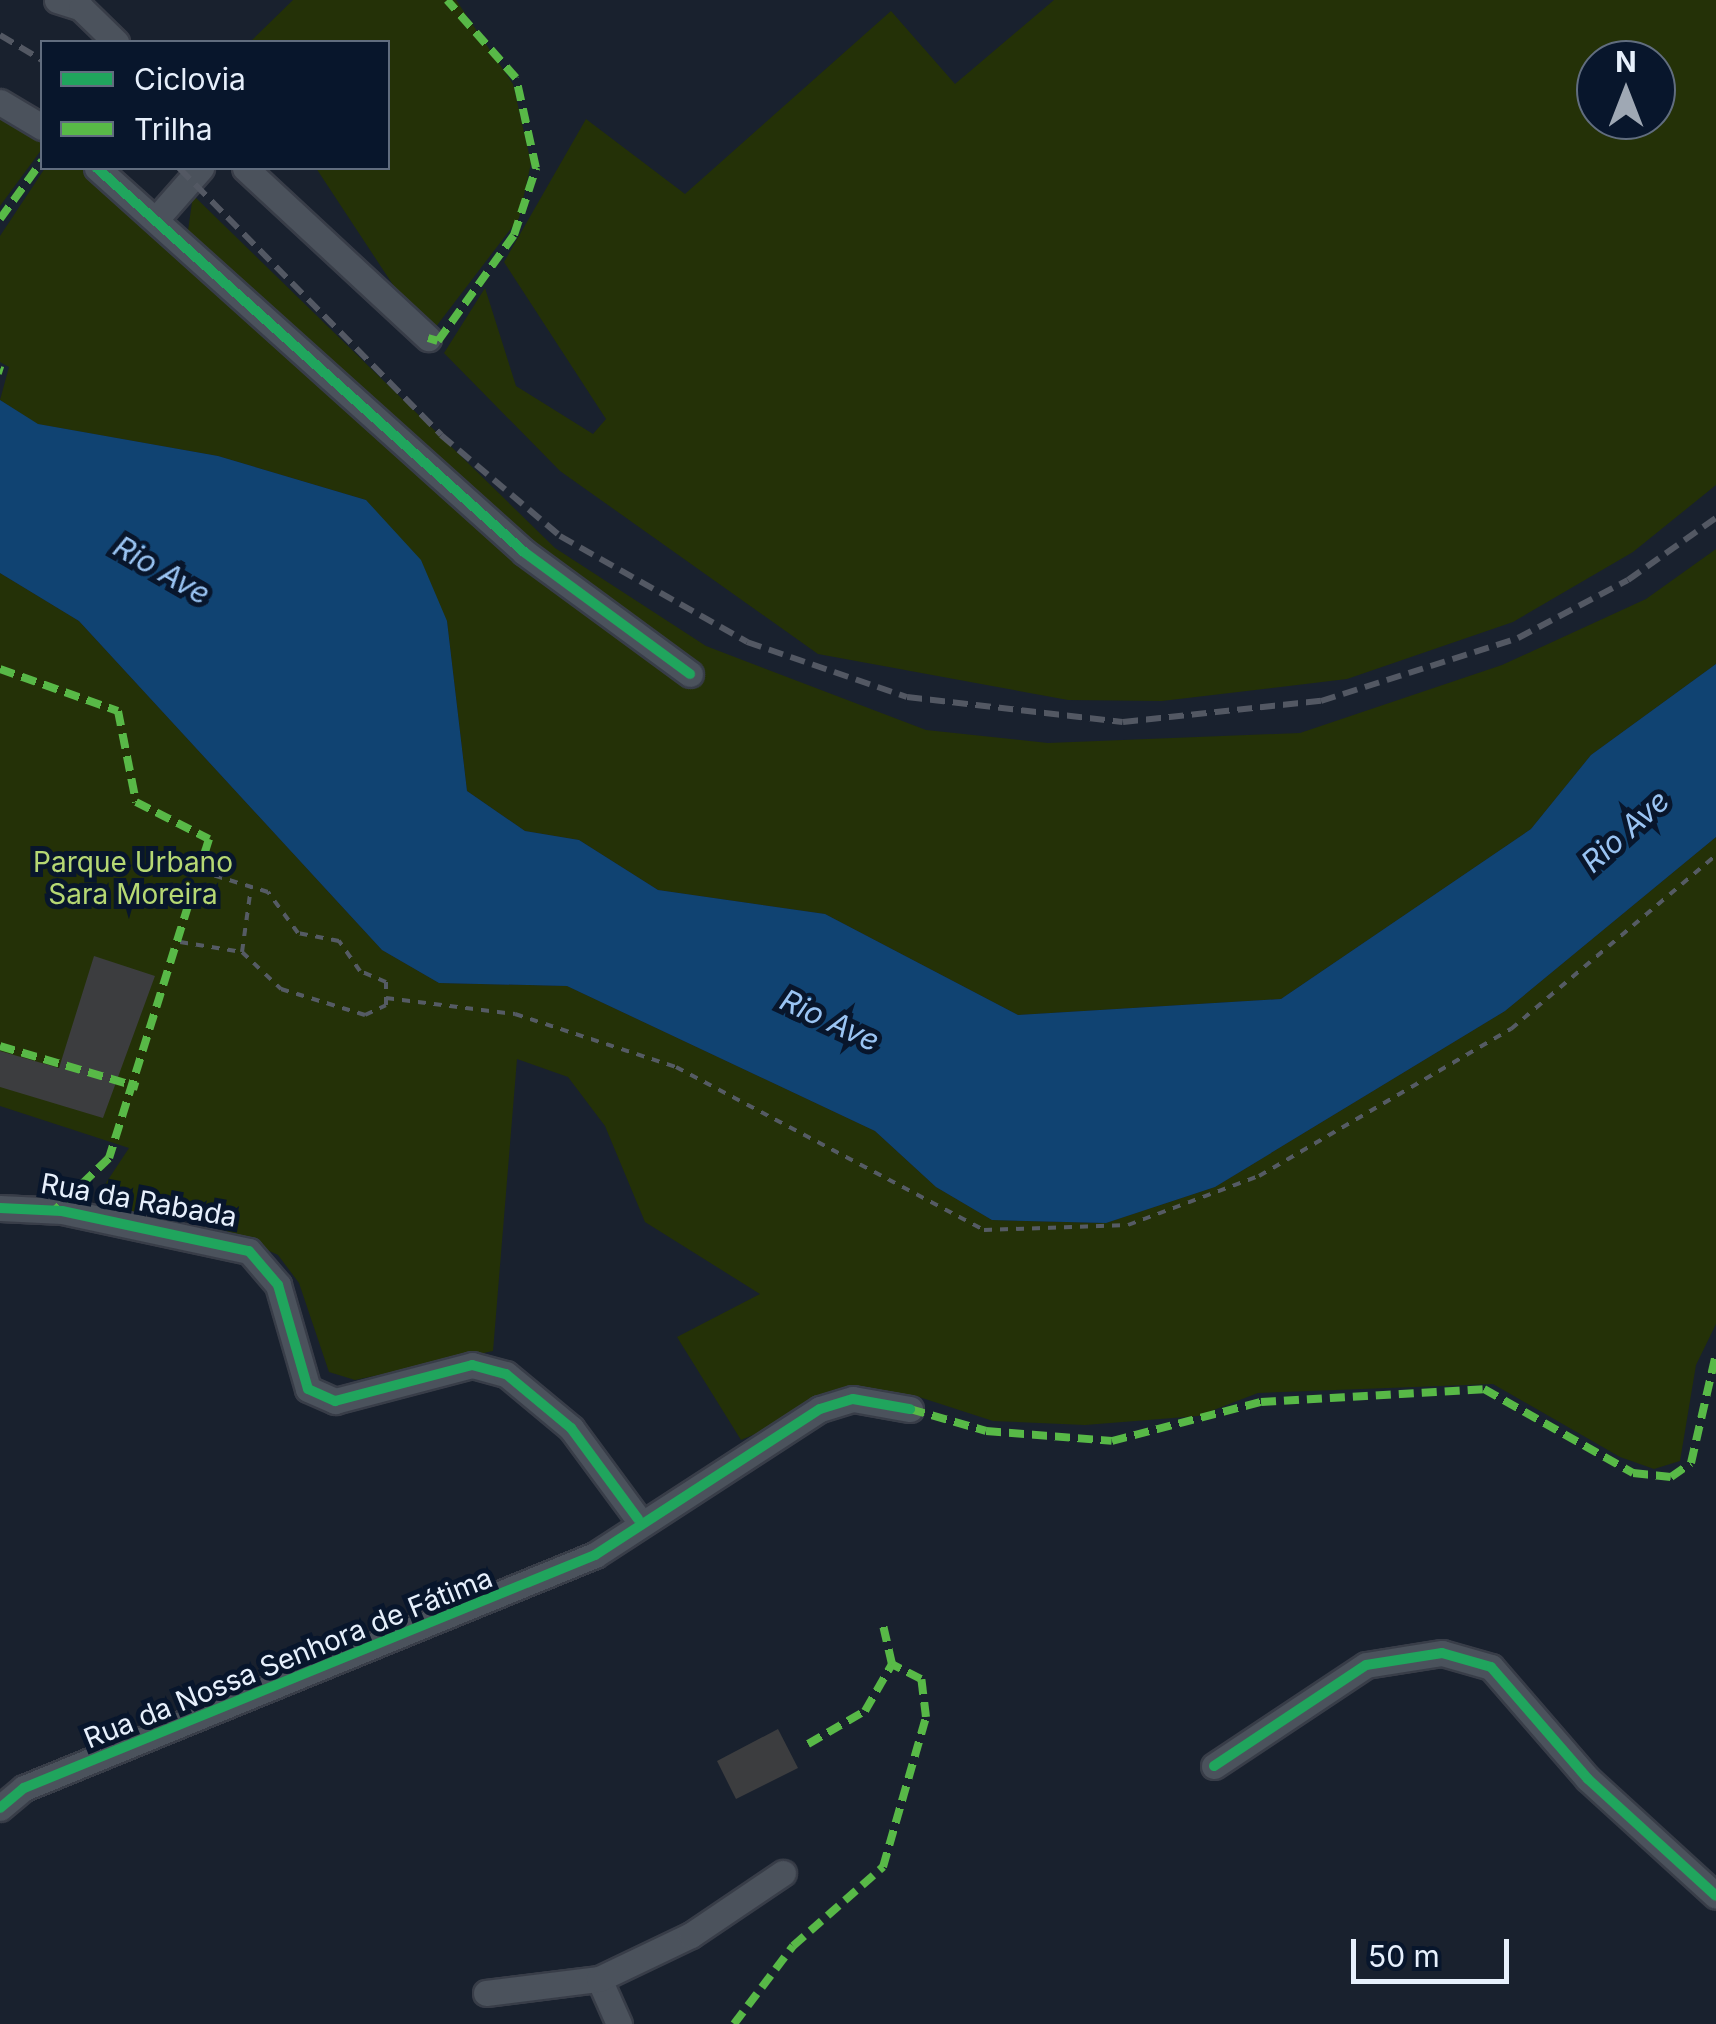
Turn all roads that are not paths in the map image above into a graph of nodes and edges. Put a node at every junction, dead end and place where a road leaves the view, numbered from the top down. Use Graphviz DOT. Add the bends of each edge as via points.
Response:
graph roads {
  1 [pos="57,0"];
  2 [pos="114,40"];
  3 [pos="0,102"];
  4 [pos="40,126"];
  5 [pos="99,170"];
  6 [pos="199,170"];
  7 [pos="246,170"];
  8 [pos="157,218"];
  9 [pos="428,338"];
  10 [pos="690,674"];
  11 [pos="0,1208"];
  12 [pos="910,1409"];
  13 [pos="638,1519"];
  14 [pos="1214,1766"];
  15 [pos="0,1808"];
  16 [pos="783,1873"];
  17 [pos="1716,1896"];
  18 [pos="598,1979"];
  19 [pos="486,1992"];
  20 [pos="619,2024"];
  1 -- 2 [label="street" via="81,8"];
  3 -- 4 [label="street"];
  5 -- 8 [label="street"];
  6 -- 8 [label="street"];
  7 -- 9 [label="street"];
  8 -- 10 [label="street" via="524,552"];
  11 -- 13 [label="street, Rua da Rabada" via="62,1211 249,1251 278,1284 308,1389 335,1401 472,1365 506,1374 571,1428"];
  12 -- 13 [label="street, Rua da Nossa Senhora de Fátima" via="852,1399 820,1409"];
  13 -- 15 [label="street, Rua da Nossa Senhora de Fátima" via="594,1555 24,1788"];
  14 -- 17 [label="street" via="1366,1666 1442,1654 1491,1667 1588,1779"];
  16 -- 18 [label="street" via="691,1936"];
  18 -- 19 [label="street"];
  18 -- 20 [label="street"];
}
